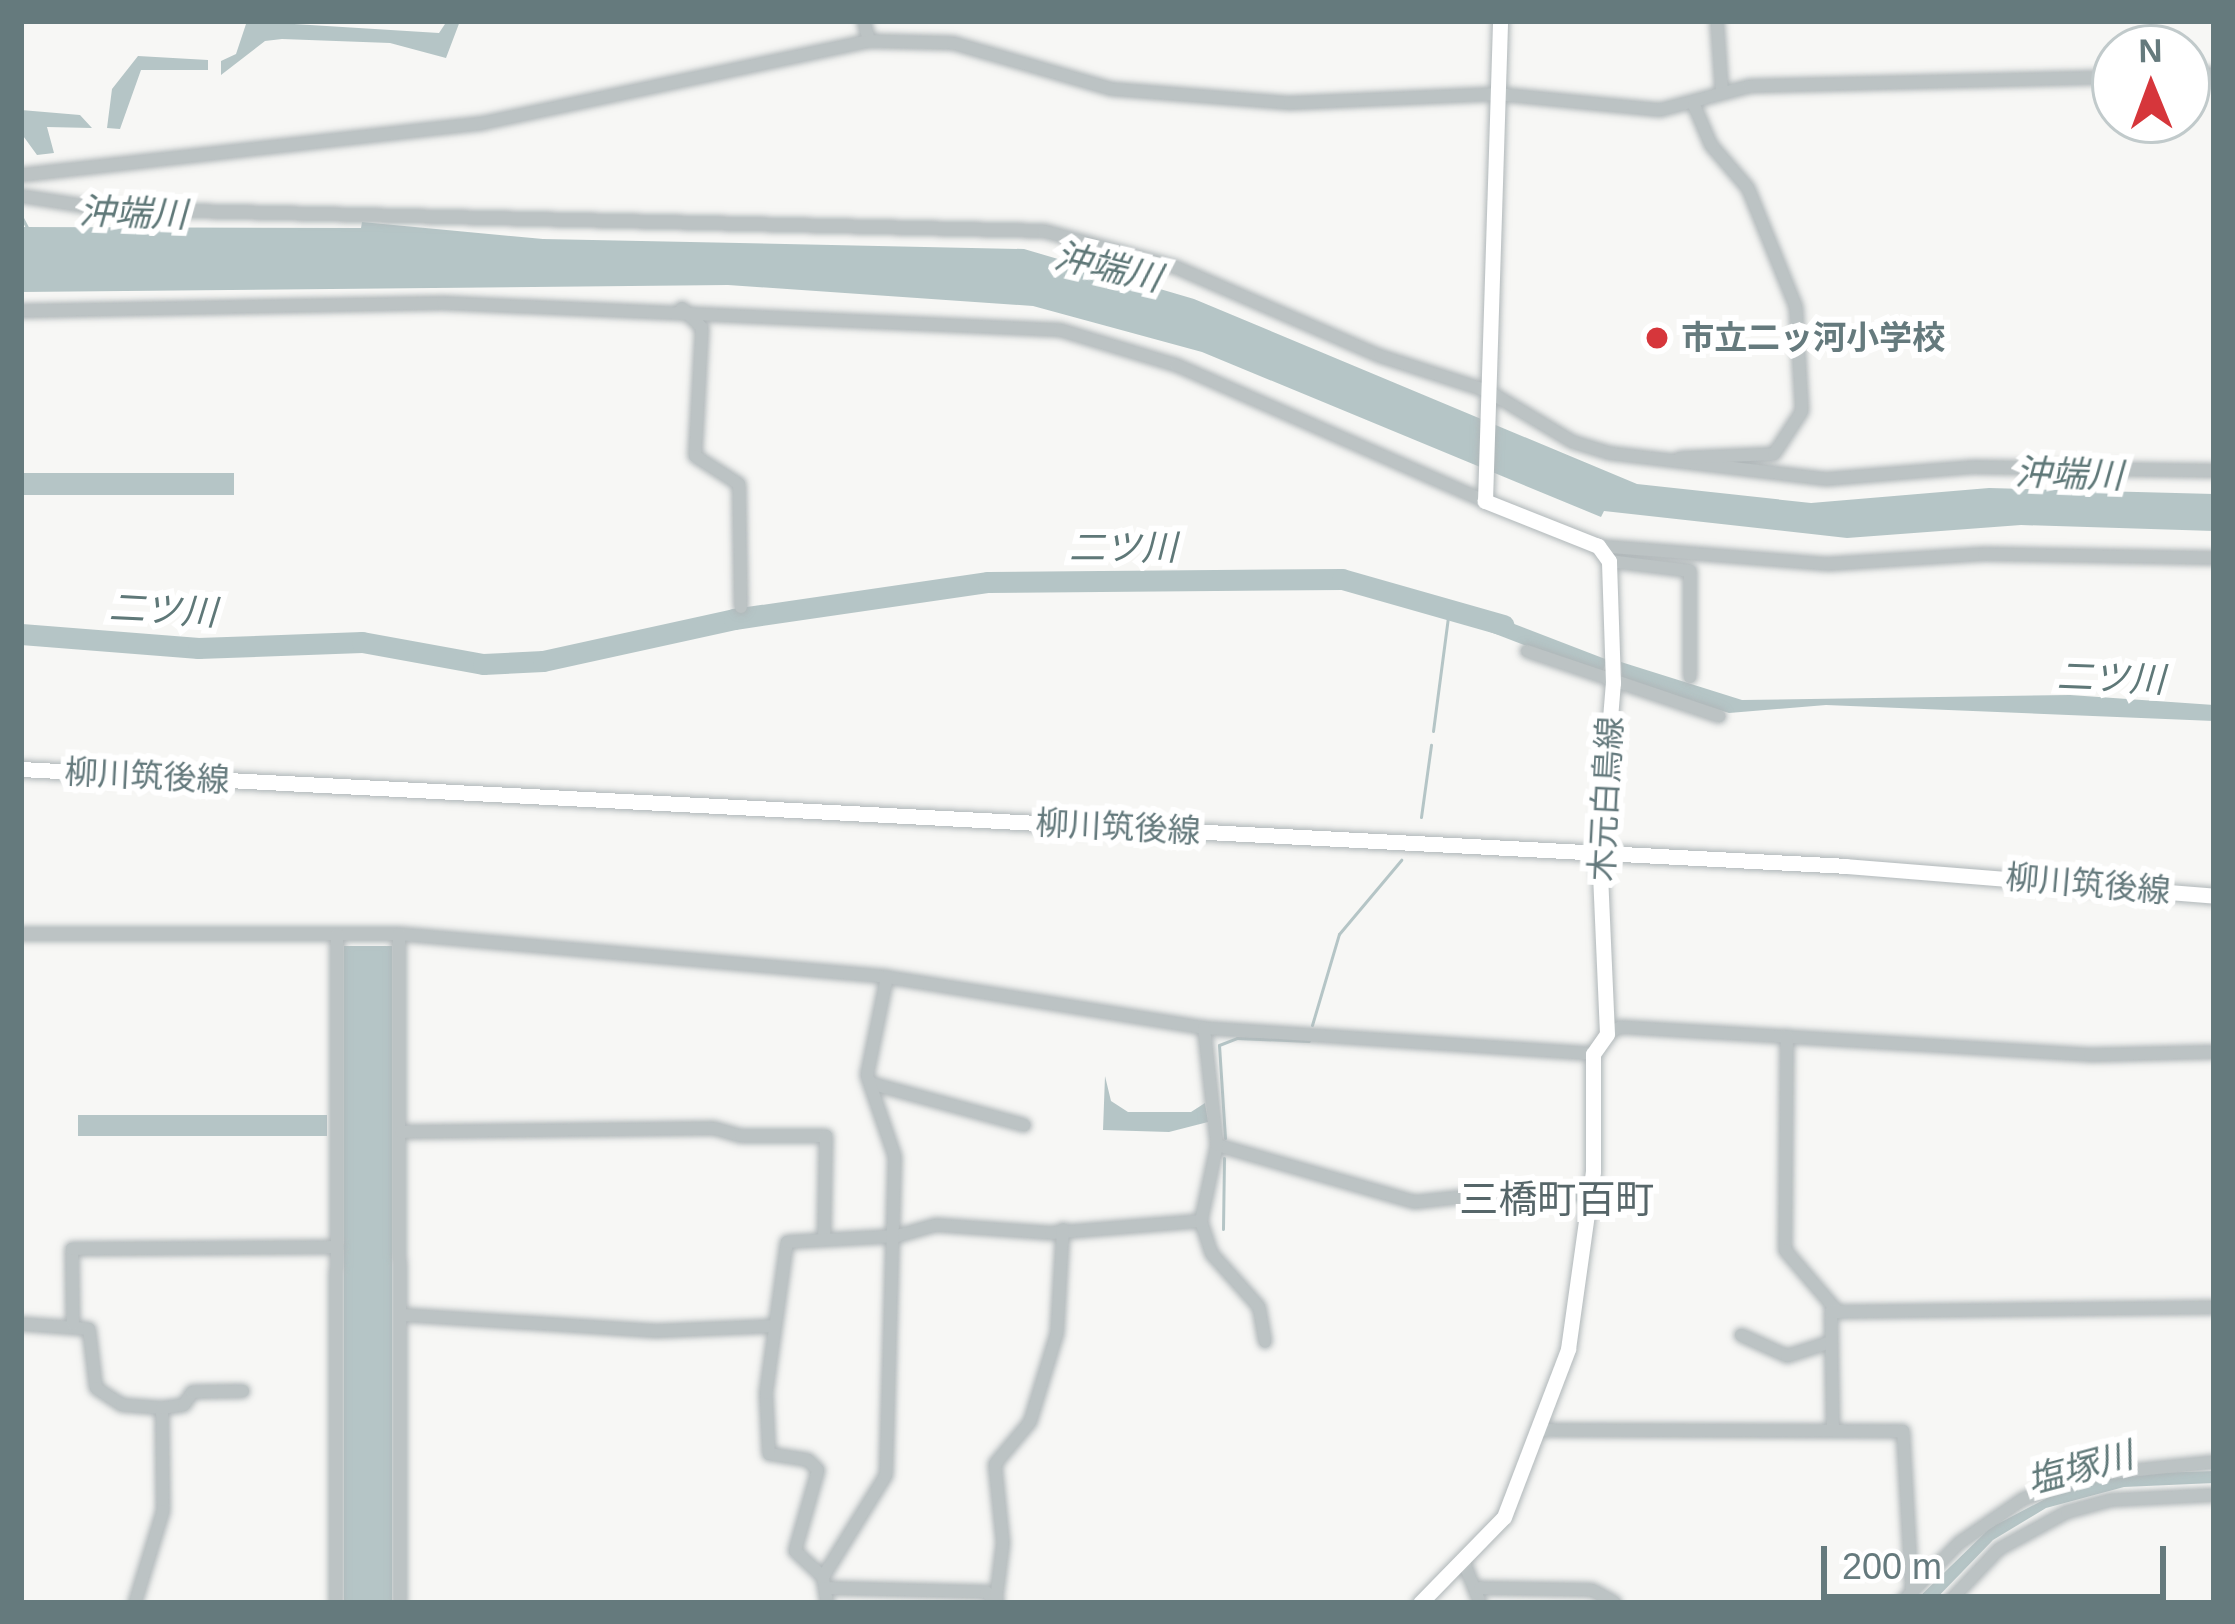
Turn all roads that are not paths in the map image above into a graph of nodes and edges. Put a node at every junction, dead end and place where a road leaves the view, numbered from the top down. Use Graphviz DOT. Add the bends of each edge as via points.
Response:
graph roads {
  1 [pos="864,21"];
  2 [pos="1500,21"];
  3 [pos="1717,21"];
  4 [pos="869,40"];
  5 [pos="2091,78"];
  6 [pos="1497,94"];
  7 [pos="1717,95"];
  8 [pos="1696,104"];
  9 [pos="21,175"];
  10 [pos="21,196"];
  11 [pos="682,308"];
  12 [pos="21,311"];
  13 [pos="1488,397"];
  14 [pos="1652,459"];
  15 [pos="2214,471"];
  16 [pos="1485,495"];
  17 [pos="1598,546"];
  18 [pos="2214,557"];
  19 [pos="1609,561"];
  20 [pos="741,607"];
  21 [pos="1527,651"];
  22 [pos="1690,677"];
  23 [pos="1612,684"];
  24 [pos="1719,716"];
  25 [pos="21,769"];
  26 [pos="1599,852"];
  27 [pos="2214,896"];
  28 [pos="21,934"];
  29 [pos="337,934"];
  30 [pos="399,934"];
  31 [pos="887,977"];
  32 [pos="1204,1028"];
  33 [pos="1607,1034"];
  34 [pos="1787,1036"];
  35 [pos="2214,1052"];
  36 [pos="1593,1054"];
  37 [pos="870,1083"];
  38 [pos="1024,1125"];
  39 [pos="401,1132"];
  40 [pos="1216,1145"];
  41 [pos="1587,1192"];
  42 [pos="1201,1221"];
  43 [pos="1063,1229"];
  44 [pos="824,1236"];
  45 [pos="897,1236"];
  46 [pos="338,1247"];
  47 [pos="2214,1307"];
  48 [pos="1838,1312"];
  49 [pos="404,1316"];
  50 [pos="21,1324"];
  51 [pos="73,1324"];
  52 [pos="775,1326"];
  53 [pos="1742,1335"];
  54 [pos="1265,1341"];
  55 [pos="1831,1342"];
  56 [pos="243,1391"];
  57 [pos="163,1408"];
  58 [pos="1540,1430"];
  59 [pos="1833,1430"];
  60 [pos="2214,1462"];
  61 [pos="2214,1495"];
  62 [pos="1466,1565"];
  63 [pos="826,1589"];
  64 [pos="1912,1590"];
  65 [pos="1480,1595"];
  66 [pos="997,1601"];
  67 [pos="135,1603"];
  68 [pos="336,1603"];
  69 [pos="400,1603"];
  70 [pos="1420,1603"];
  71 [pos="1615,1603"];
  72 [pos="1900,1603"];
  73 [pos="1948,1603"];
  1 -- 4 [label="street"];
  2 -- 6 [label="main road"];
  3 -- 7 [label="street"];
  4 -- 6 [label="street" via="953,43 1140,93 1325,104"];
  4 -- 9 [label="street" via="483,122"];
  5 -- 7 [label="street"];
  6 -- 8 [label="street" via="1625,110"];
  6 -- 13 [label="main road"];
  7 -- 8 [label="street"];
  8 -- 14 [label="street" via="1711,145 1748,188 1796,307 1802,411 1774,454"];
  10 -- 13 [label="street" via="104,209 1044,231 1175,267"];
  11 -- 12 [label="street" via="218,303"];
  11 -- 16 [label="street" via="1060,330 1176,365"];
  11 -- 20 [label="street" via="702,328 695,456 740,484"];
  13 -- 14 [label="street" via="1573,442"];
  13 -- 16 [label="main road"];
  14 -- 15 [label="street" via="1828,478 1972,467"];
  16 -- 17 [label="main road"];
  17 -- 18 [label="street" via="1828,564 1984,554"];
  17 -- 19 [label="main road"];
  19 -- 22 [label="street" via="1690,571"];
  19 -- 23 [label="main road, 木元白鳥線"];
  21 -- 23 [label="street"];
  23 -- 24 [label="street"];
  23 -- 26 [label="main road, 木元白鳥線"];
  25 -- 26 [label="main road, 柳川筑後線"];
  26 -- 27 [label="main road, 柳川筑後線"];
  26 -- 33 [label="main road, 木元白鳥線"];
  28 -- 29 [label="street"];
  29 -- 30 [label="street"];
  29 -- 46 [label="street"];
  30 -- 31 [label="street"];
  30 -- 39 [label="street"];
  31 -- 32 [label="street"];
  31 -- 37 [label="street"];
  32 -- 36 [label="street"];
  32 -- 40 [label="street"];
  33 -- 34 [label="street" via="1621,1027"];
  33 -- 36 [label="main road"];
  34 -- 35 [label="street" via="2090,1055"];
  34 -- 48 [label="street" via="1785,1250"];
  36 -- 41 [label="main road"];
  37 -- 38 [label="street"];
  37 -- 45 [label="street" via="895,1157"];
  39 -- 44 [label="street" via="713,1128 741,1136 826,1136"];
  39 -- 49 [label="street"];
  40 -- 41 [label="street" via="1415,1202 1514,1204"];
  40 -- 42 [label="street"];
  41 -- 58 [label="main road" via="1573,1326"];
  42 -- 43 [label="street"];
  42 -- 54 [label="street" via="1220,1266 1259,1307"];
  43 -- 45 [label="street" via="936,1225"];
  43 -- 66 [label="street" via="1057,1333 1030,1422 995,1464 1003,1543"];
  44 -- 45 [label="street"];
  44 -- 52 [label="street" via="787,1243"];
  45 -- 63 [label="street" via="886,1475"];
  46 -- 51 [label="street" via="72,1249"];
  46 -- 68 [label="street"];
  47 -- 48 [label="street"];
  48 -- 55 [label="street" via="1831,1312"];
  49 -- 52 [label="street" via="656,1331"];
  49 -- 69 [label="street"];
  50 -- 51 [label="street"];
  51 -- 57 [label="street" via="88,1329 96,1388 107,1400"];
  52 -- 63 [label="street" via="769,1454 808,1460 818,1470 795,1551"];
  53 -- 55 [label="street" via="1787,1356"];
  55 -- 59 [label="street"];
  56 -- 57 [label="street" via="192,1392 184,1405"];
  57 -- 67 [label="street" via="163,1511"];
  58 -- 59 [label="street"];
  58 -- 62 [label="main road" via="1504,1517"];
  59 -- 64 [label="street" via="1903,1431"];
  60 -- 64 [label="street" via="2091,1475 2023,1499 1958,1543"];
  61 -- 73 [label="street" via="2131,1498 2067,1512 1999,1549"];
  62 -- 65 [label="street"];
  62 -- 70 [label="main road"];
  63 -- 66 [label="street" via="958,1590"];
  64 -- 72 [label="street"];
  65 -- 71 [label="street" via="1592,1591"];
}
